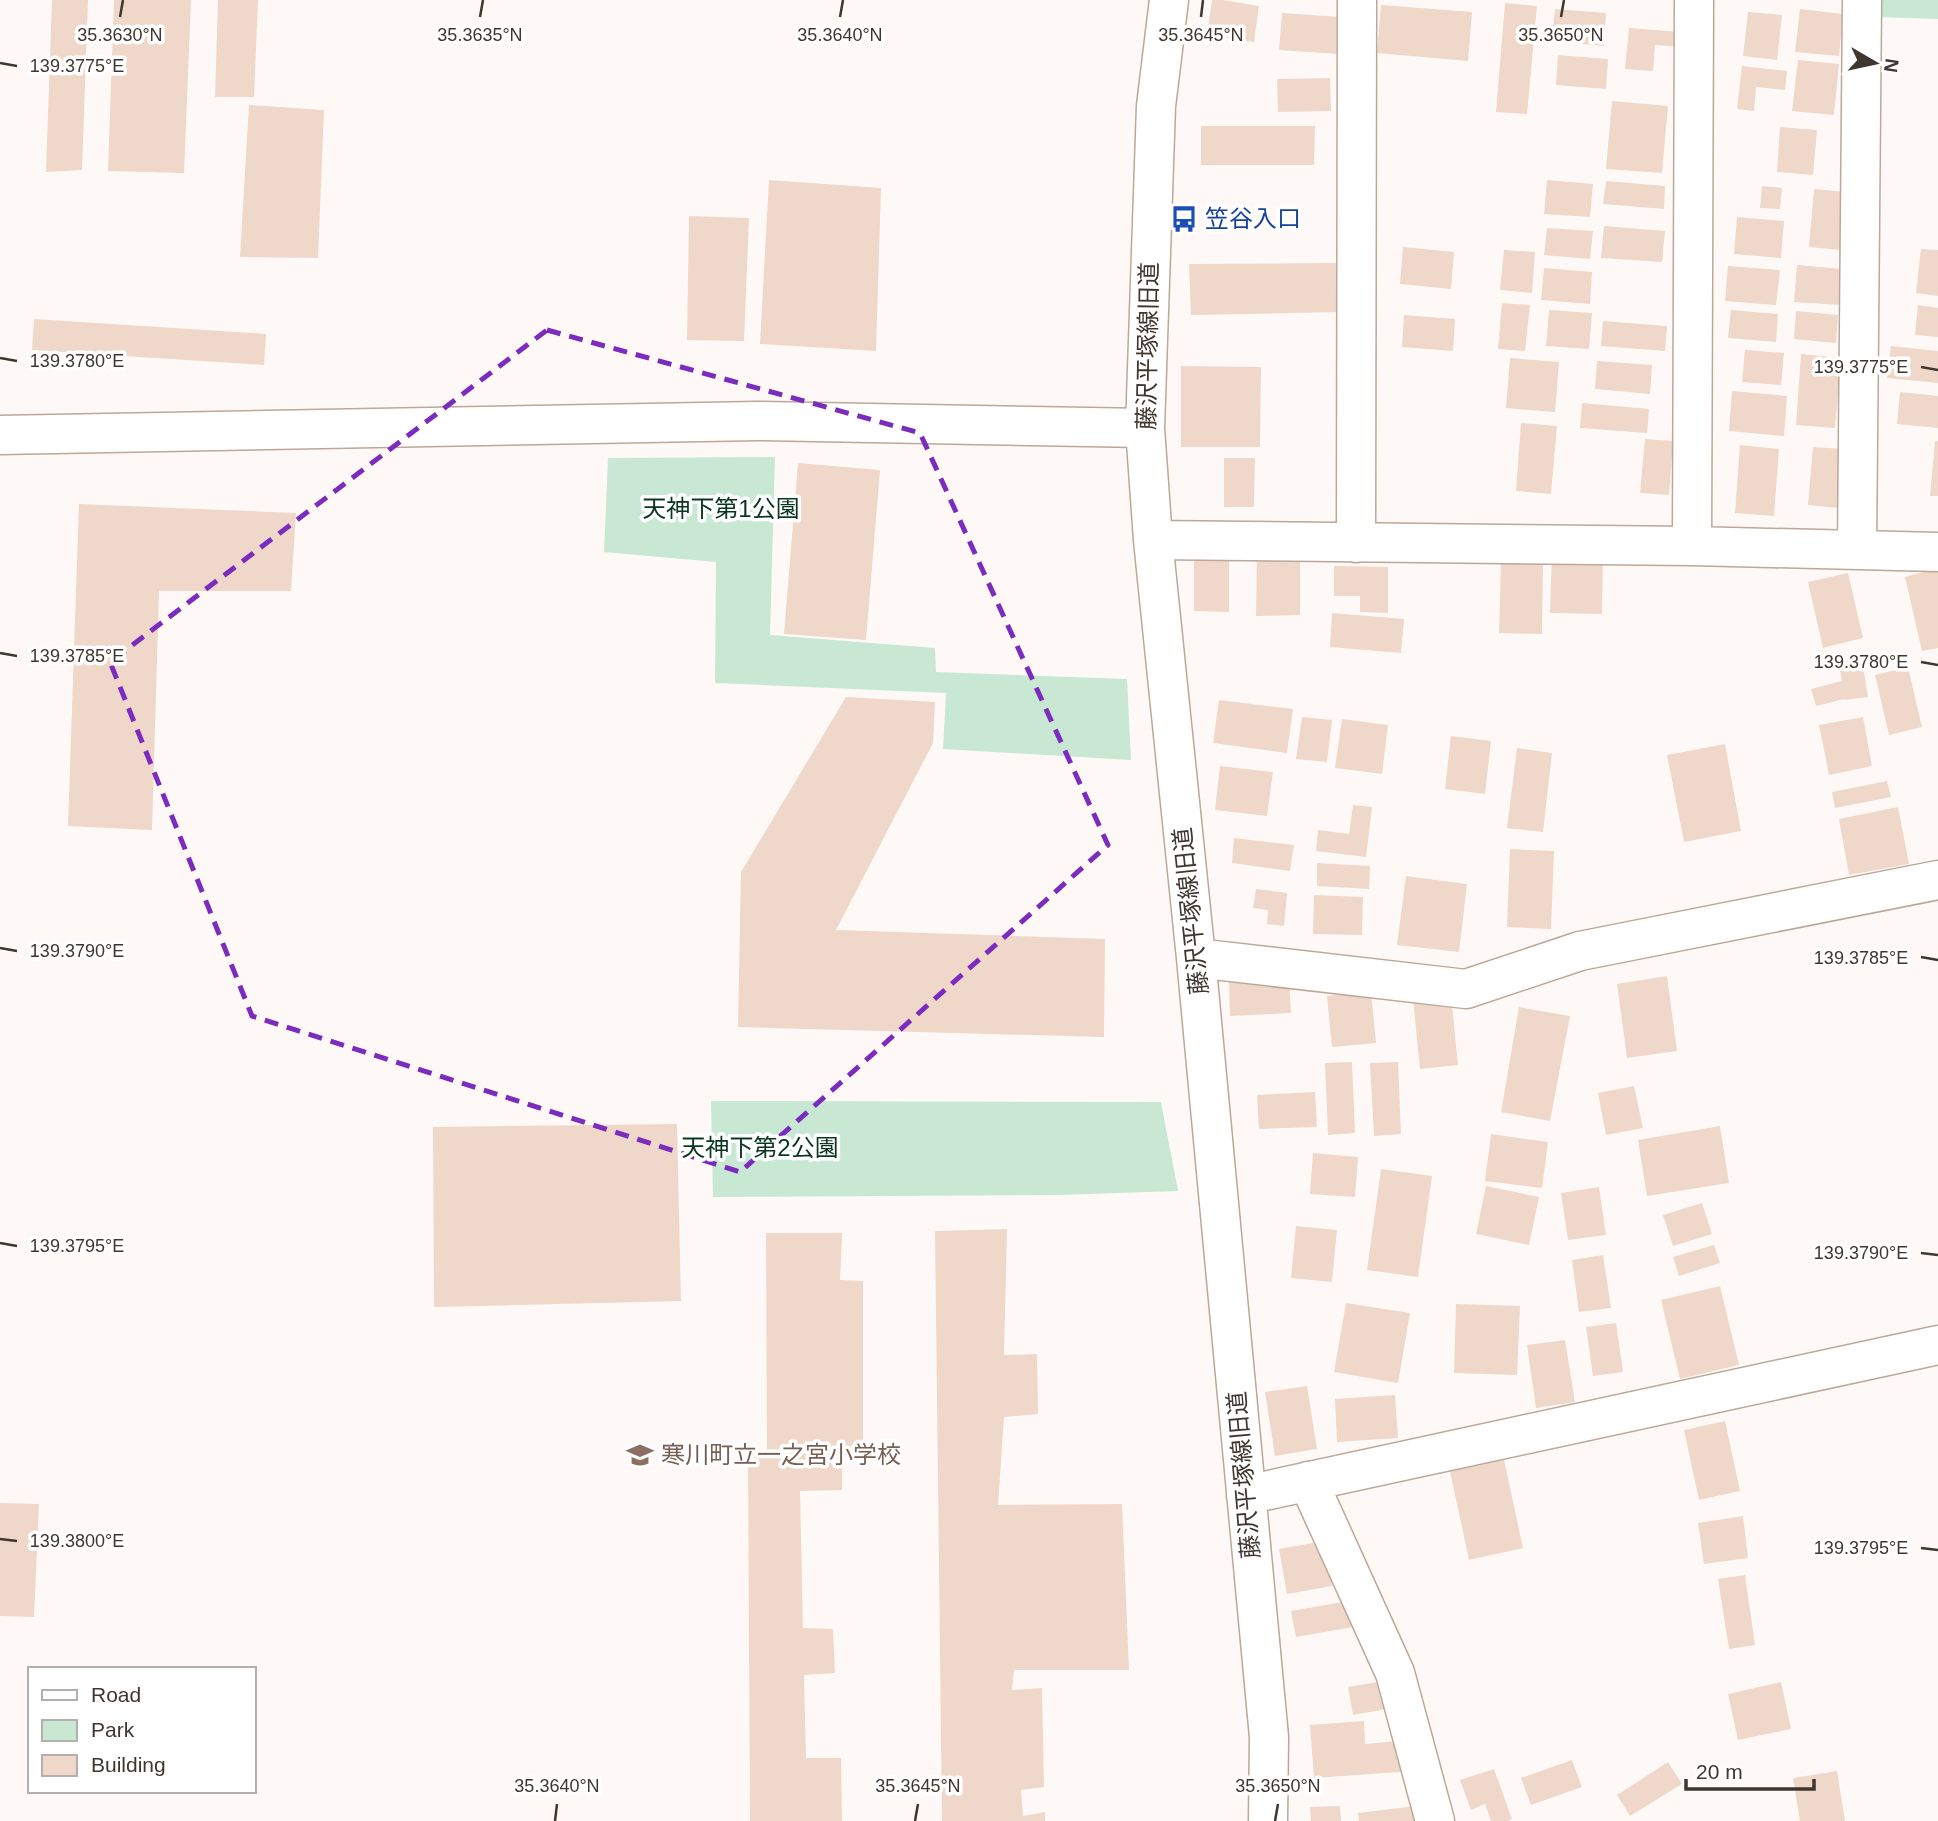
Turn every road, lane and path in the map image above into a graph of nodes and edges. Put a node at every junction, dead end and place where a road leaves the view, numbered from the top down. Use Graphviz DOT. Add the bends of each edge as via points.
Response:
graph roads {
  1 [pos="1169,0"];
  2 [pos="1357,0"];
  3 [pos="1694,0"];
  4 [pos="1863,0"];
  5 [pos="1145,428"];
  6 [pos="0,435"];
  7 [pos="1153,540"];
  8 [pos="1356,543"];
  9 [pos="1692,547"];
  10 [pos="1857,550"];
  11 [pos="1938,552"];
  12 [pos="1938,880"];
  13 [pos="1196,958"];
  14 [pos="1938,1345"];
  15 [pos="1308,1481"];
  16 [pos="1246,1495"];
  17 [pos="1268,1821"];
  18 [pos="1435,1821"];
  1 -- 5 [label="street, 藤沢平塚線旧道" via="1156,106"];
  2 -- 8 [label="street"];
  3 -- 9 [label="street"];
  4 -- 10 [label="street"];
  5 -- 6 [label="street" via="758,421"];
  5 -- 7 [label="street, 藤沢平塚線旧道"];
  7 -- 8 [label="street"];
  7 -- 13 [label="street, 藤沢平塚線旧道"];
  8 -- 9 [label="street"];
  9 -- 10 [label="street"];
  10 -- 11 [label="street"];
  12 -- 13 [label="street" via="1580,951 1466,989"];
  13 -- 16 [label="street, 藤沢平塚線旧道"];
  14 -- 15 [label="street"];
  15 -- 16 [label="street"];
  15 -- 18 [label="street" via="1395,1673"];
  16 -- 17 [label="street, 藤沢平塚線旧道" via="1269,1737"];
}
